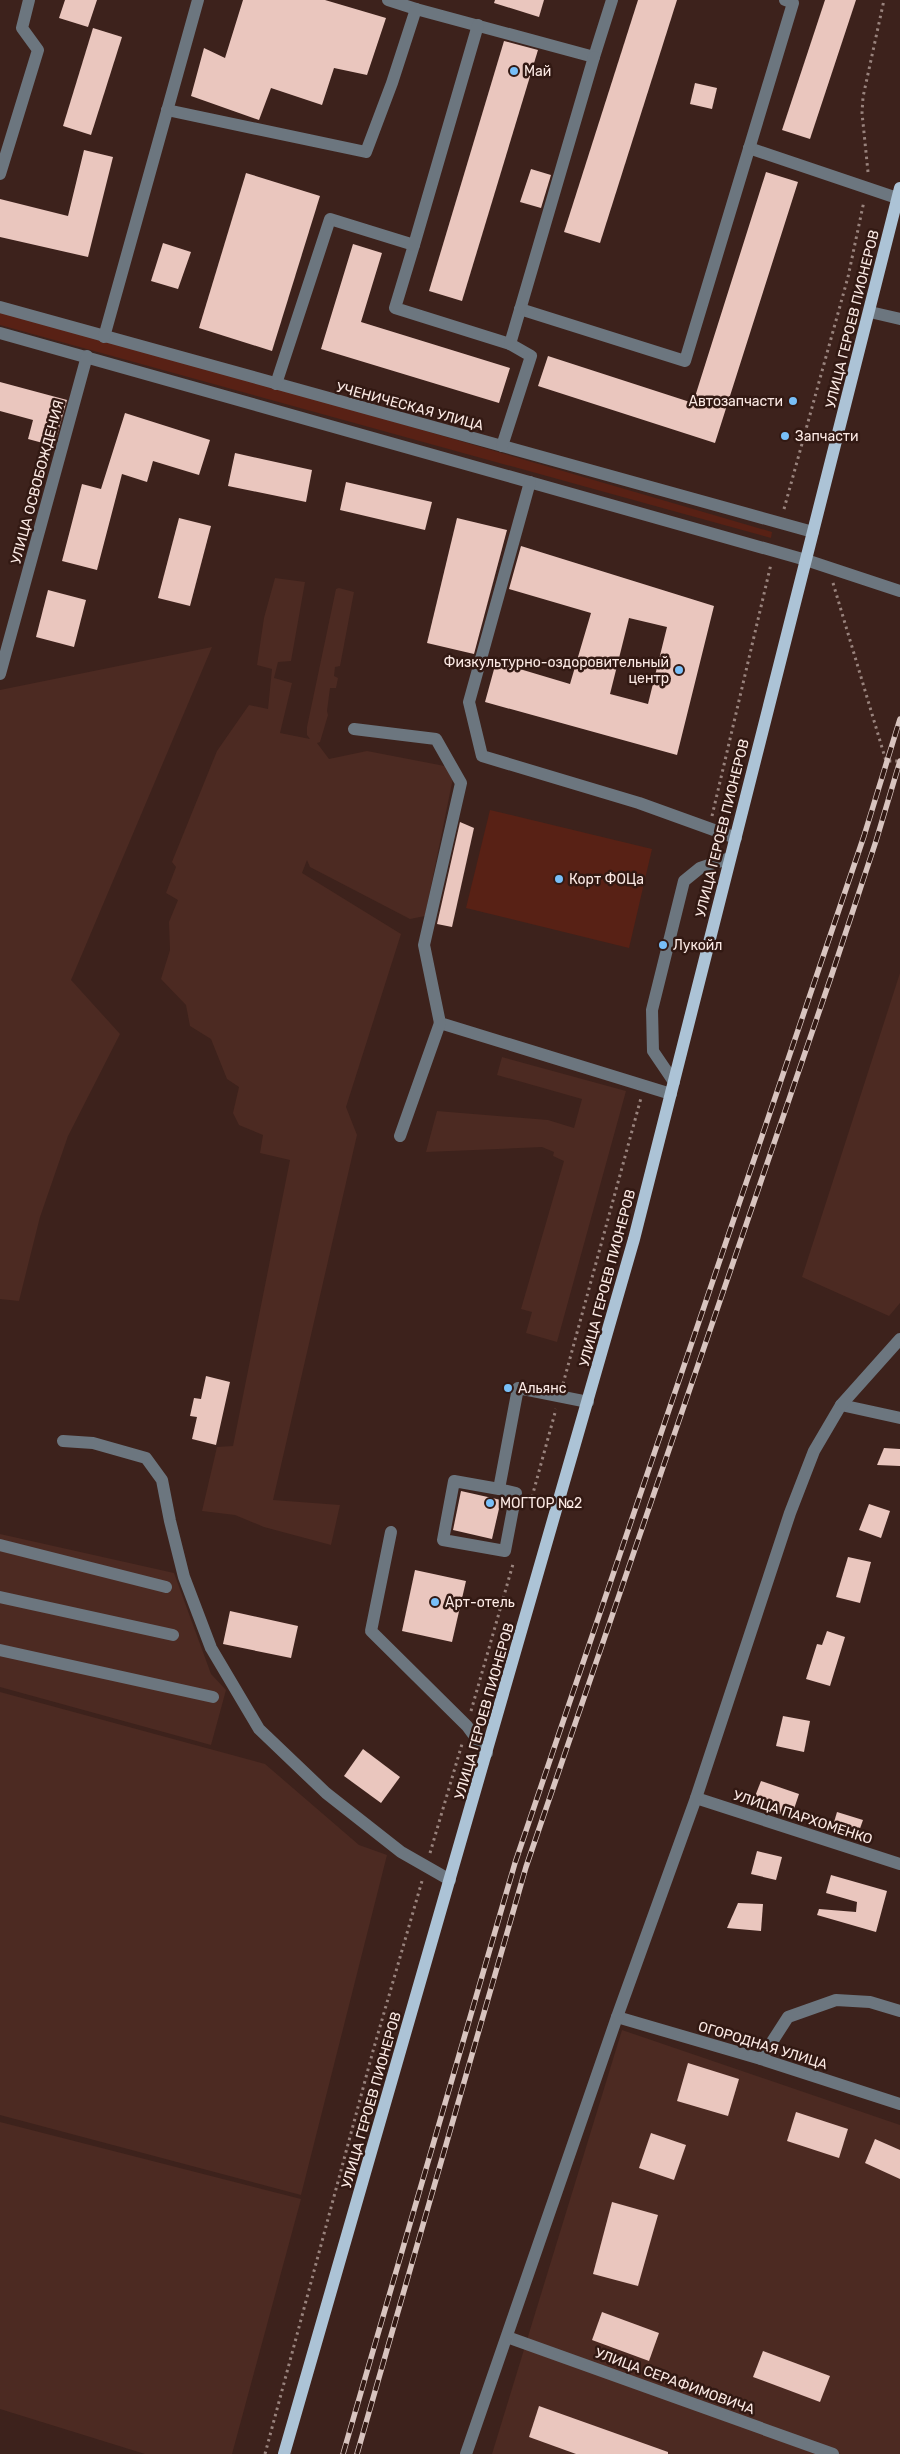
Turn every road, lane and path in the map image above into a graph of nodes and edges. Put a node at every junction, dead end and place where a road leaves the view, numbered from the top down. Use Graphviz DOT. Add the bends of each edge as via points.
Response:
graph roads {
  1 [pos="28,0"];
  2 [pos="198,0"];
  3 [pos="388,0"];
  4 [pos="612,0"];
  5 [pos="785,0"];
  6 [pos="884,0"];
  7 [pos="416,9"];
  8 [pos="478,25"];
  9 [pos="594,57"];
  10 [pos="167,110"];
  11 [pos="749,148"];
  12 [pos="0,174"];
  13 [pos="867,189"];
  14 [pos="899,193"];
  15 [pos="414,245"];
  16 [pos="0,307"];
  17 [pos="520,308"];
  18 [pos="870,312"];
  19 [pos="900,319"];
  20 [pos="0,333"];
  21 [pos="104,337"];
  22 [pos="510,344"];
  23 [pos="87,356"];
  24 [pos="276,384"];
  25 [pos="502,446"];
  26 [pos="530,482"];
  27 [pos="781,523"];
  28 [pos="813,532"];
  29 [pos="773,557"];
  30 [pos="805,566"];
  31 [pos="900,590"];
  32 [pos="0,674"];
  33 [pos="354,729"];
  34 [pos="900,761"];
  35 [pos="709,830"];
  36 [pos="736,838"];
  37 [pos="730,858"];
  38 [pos="440,1023"];
  39 [pos="674,1082"];
  40 [pos="644,1086"];
  41 [pos="671,1094"];
  42 [pos="400,1136"];
  43 [pos="900,1339"];
  44 [pos="560,1396"];
  45 [pos="588,1402"];
  46 [pos="841,1405"];
  47 [pos="900,1418"];
  48 [pos="63,1441"];
  49 [pos="499,1489"];
  50 [pos="531,1501"];
  51 [pos="391,1532"];
  52 [pos="0,1545"];
  53 [pos="515,1558"];
  54 [pos="166,1587"];
  55 [pos="0,1597"];
  56 [pos="173,1635"];
  57 [pos="0,1650"];
  58 [pos="212,1698"];
  59 [pos="467,1726"];
  60 [pos="487,1753"];
  61 [pos="696,1798"];
  62 [pos="900,1864"];
  63 [pos="426,1866"];
  64 [pos="450,1880"];
  65 [pos="900,2012"];
  66 [pos="617,2017"];
  67 [pos="761,2059"];
  68 [pos="900,2104"];
  69 [pos="507,2337"];
  70 [pos="265,2454"];
  71 [pos="284,2454"];
  72 [pos="466,2454"];
  73 [pos="833,2454"];
  1 -- 12 [label="street" via="22,28 38,50"];
  2 -- 10 [label="street"];
  3 -- 7 [label="street"];
  4 -- 9 [label="street"];
  5 -- 11 [label="street" via="793,3"];
  6 -- 13 [label="path" via="863,97"];
  7 -- 8 [label="street"];
  7 -- 10 [label="street" via="366,152"];
  8 -- 9 [label="street"];
  8 -- 15 [label="street"];
  9 -- 17 [label="street"];
  10 -- 21 [label="street"];
  11 -- 13 [label="street"];
  11 -- 17 [label="street" via="685,361"];
  13 -- 14 [label="street"];
  13 -- 27 [label="path" via="848,278"];
  14 -- 18 [label="main road, УЛИЦА ГЕРОЕВ ПИОНЕРОВ"];
  15 -- 22 [label="street" via="395,308"];
  15 -- 24 [label="street" via="330,219"];
  16 -- 21 [label="street, УЧЕНИЧЕСКАЯ УЛИЦА"];
  17 -- 22 [label="street"];
  18 -- 19 [label="street"];
  18 -- 28 [label="main road, УЛИЦА ГЕРОЕВ ПИОНЕРОВ"];
  20 -- 23 [label="street"];
  21 -- 24 [label="street, УЧЕНИЧЕСКАЯ УЛИЦА"];
  22 -- 25 [label="street" via="531,356"];
  23 -- 26 [label="street"];
  23 -- 32 [label="street, УЛИЦА ОСВОБОЖДЕНИЯ"];
  24 -- 25 [label="street, УЧЕНИЧЕСКАЯ УЛИЦА"];
  25 -- 27 [label="street, УЧЕНИЧЕСКАЯ УЛИЦА"];
  26 -- 29 [label="street"];
  26 -- 35 [label="street" via="469,702 482,756 638,804"];
  27 -- 28 [label="street, УЧЕНИЧЕСКАЯ УЛИЦА"];
  28 -- 30 [label="main road, УЛИЦА ГЕРОЕВ ПИОНЕРОВ"];
  29 -- 30 [label="street"];
  29 -- 30 [label="path"];
  29 -- 35 [label="path"];
  30 -- 31 [label="street"];
  30 -- 34 [label="path" via="832,581 886,761"];
  30 -- 36 [label="main road, УЛИЦА ГЕРОЕВ ПИОНЕРОВ"];
  33 -- 38 [label="street" via="436,739 461,784 424,945"];
  35 -- 36 [label="street"];
  36 -- 37 [label="main road, УЛИЦА ГЕРОЕВ ПИОНЕРОВ"];
  37 -- 39 [label="main road, УЛИЦА ГЕРОЕВ ПИОНЕРОВ"];
  37 -- 39 [label="street" via="700,868 684,881 652,1010 653,1051"];
  38 -- 40 [label="street"];
  38 -- 42 [label="street"];
  39 -- 41 [label="main road, УЛИЦА ГЕРОЕВ ПИОНЕРОВ"];
  40 -- 41 [label="street"];
  40 -- 44 [label="path"];
  41 -- 45 [label="main road, УЛИЦА ГЕРОЕВ ПИОНЕРОВ"];
  43 -- 46 [label="street"];
  44 -- 45 [label="street"];
  44 -- 49 [label="street" via="518,1388"];
  44 -- 50 [label="path"];
  45 -- 60 [label="main road, УЛИЦА ГЕРОЕВ ПИОНЕРОВ"];
  46 -- 47 [label="street"];
  46 -- 61 [label="street" via="814,1451 790,1513"];
  48 -- 63 [label="street" via="93,1443 146,1458 162,1480 184,1577 211,1648 259,1729 326,1794 401,1852"];
  49 -- 49 [label="street" via="516,1493 505,1552 443,1540 454,1481"];
  51 -- 59 [label="street" via="370,1631"];
  52 -- 54 [label="street"];
  53 -- 59 [label="path"];
  55 -- 56 [label="street"];
  57 -- 58 [label="street"];
  59 -- 60 [label="street"];
  59 -- 63 [label="path"];
  60 -- 64 [label="main road, УЛИЦА ГЕРОЕВ ПИОНЕРОВ"];
  61 -- 62 [label="street, УЛИЦА ПАРХОМЕНКО"];
  61 -- 66 [label="street"];
  63 -- 64 [label="street"];
  63 -- 70 [label="path"];
  64 -- 71 [label="main road, УЛИЦА ГЕРОЕВ ПИОНЕРОВ"];
  65 -- 67 [label="street" via="870,2002 836,2000 788,2017"];
  66 -- 67 [label="street, ОГОРОДНАЯ УЛИЦА"];
  66 -- 69 [label="street"];
  67 -- 68 [label="street, ОГОРОДНАЯ УЛИЦА"];
  69 -- 72 [label="street"];
  69 -- 73 [label="street, УЛИЦА СЕРАФИМОВИЧА"];
}
